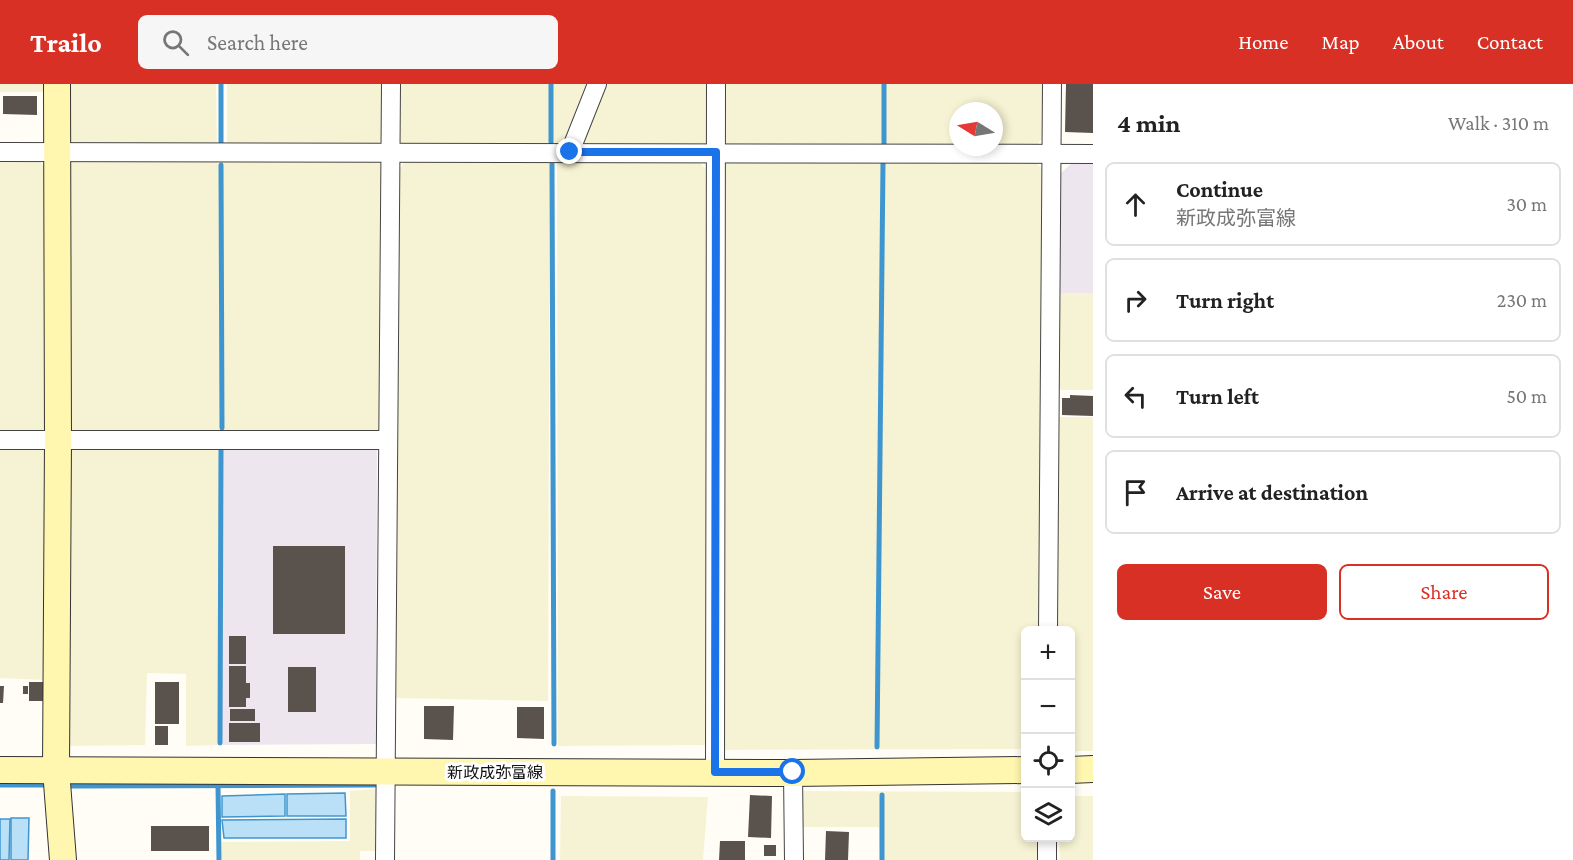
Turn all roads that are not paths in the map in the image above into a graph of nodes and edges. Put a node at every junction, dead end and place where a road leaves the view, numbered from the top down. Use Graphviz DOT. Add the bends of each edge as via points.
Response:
graph roads {
  1 [pos="57,84"];
  2 [pos="391,84"];
  3 [pos="597,84"];
  4 [pos="716,84"];
  5 [pos="1052,84"];
  6 [pos="0,152"];
  7 [pos="57,152"];
  8 [pos="391,152"];
  9 [pos="570,152"];
  10 [pos="716,152"];
  11 [pos="1052,154"];
  12 [pos="1093,154"];
  13 [pos="0,440"];
  14 [pos="388,440"];
  15 [pos="58,441"];
  16 [pos="1048,626"];
  17 [pos="0,770"];
  18 [pos="56,770"];
  19 [pos="1021,770"];
  20 [pos="1075,770"];
  21 [pos="1093,770"];
  22 [pos="387,772"];
  23 [pos="715,772"];
  24 [pos="793,772"];
  25 [pos="1047,842"];
  26 [pos="63,860"];
  27 [pos="386,860"];
  28 [pos="794,860"];
  29 [pos="1047,860"];
  1 -- 7 [label="main road"];
  2 -- 8 [label="street"];
  3 -- 9 [label="street"];
  4 -- 10 [label="street"];
  5 -- 11 [label="street"];
  6 -- 7 [label="street"];
  7 -- 8 [label="street"];
  7 -- 15 [label="main road"];
  8 -- 9 [label="street"];
  8 -- 14 [label="street"];
  9 -- 10 [label="street"];
  10 -- 11 [label="street"];
  10 -- 23 [label="street"];
  11 -- 12 [label="street"];
  11 -- 16 [label="street"];
  13 -- 15 [label="street"];
  14 -- 15 [label="street"];
  14 -- 22 [label="street"];
  15 -- 18 [label="main road"];
  17 -- 18 [label="main road, 新政成弥富線"];
  18 -- 22 [label="main road, 新政成弥富線"];
  18 -- 26 [label="main road"];
  19 -- 24 [label="main road, 新政成弥富線"];
  20 -- 21 [label="main road"];
  22 -- 23 [label="main road, 新政成弥富線"];
  22 -- 27 [label="street"];
  23 -- 24 [label="main road, 新政成弥富線"];
  24 -- 28 [label="street"];
  25 -- 29 [label="street"];
}
